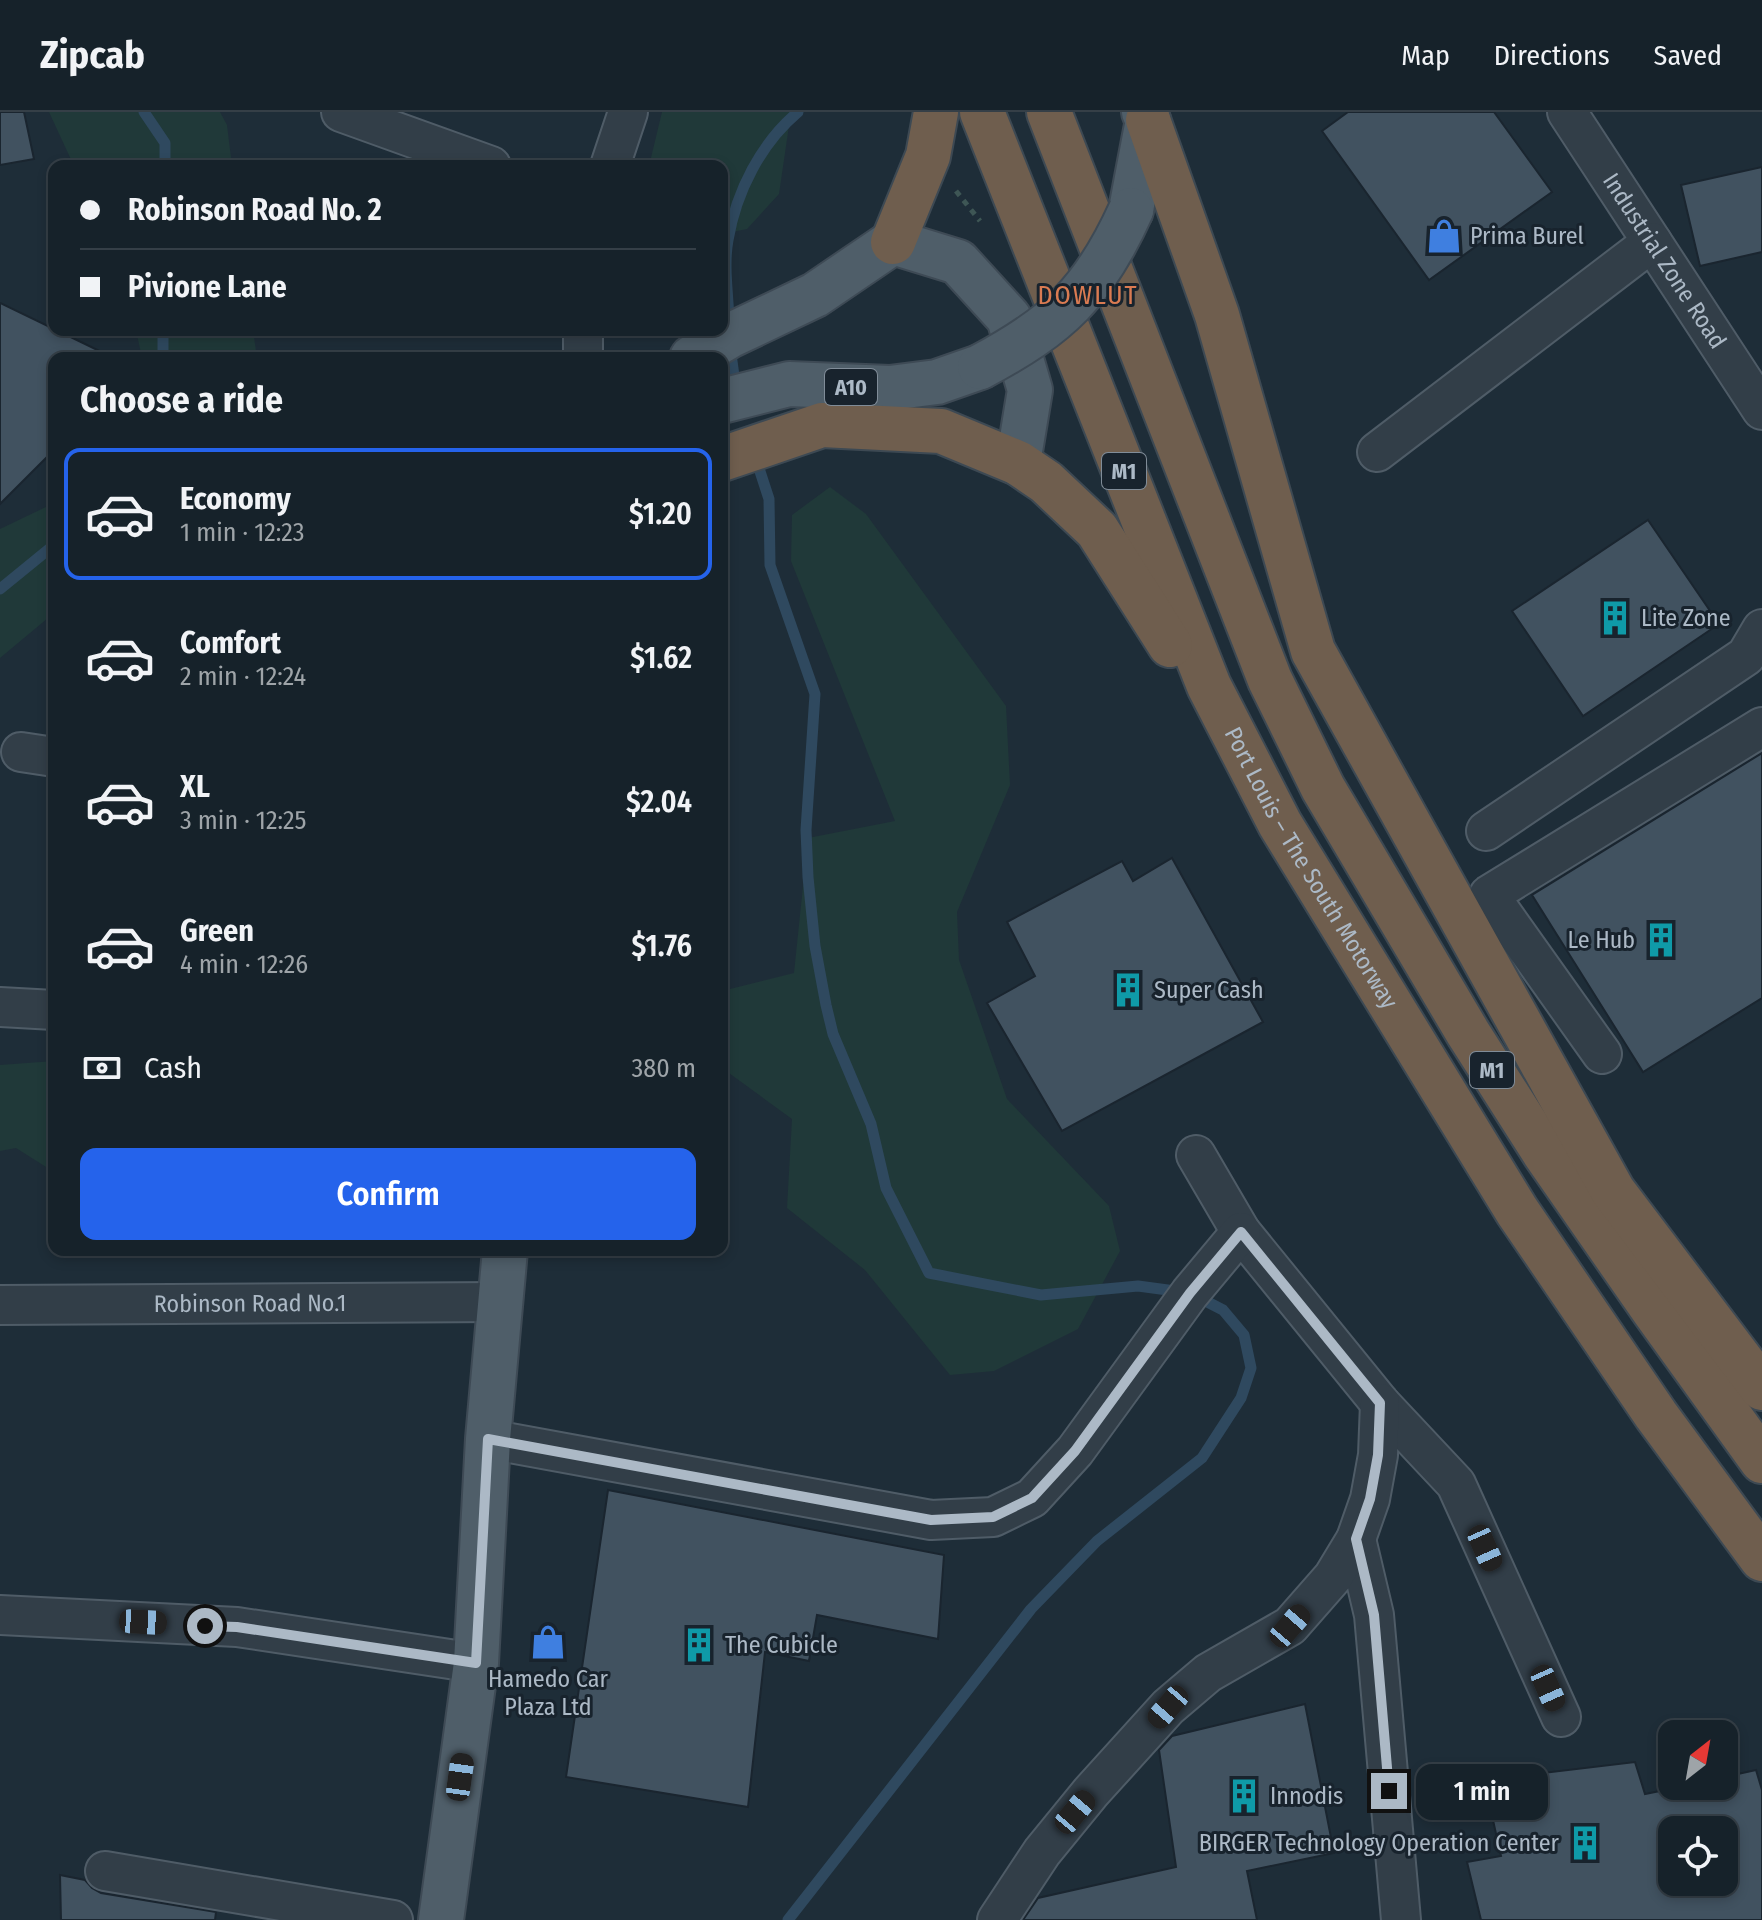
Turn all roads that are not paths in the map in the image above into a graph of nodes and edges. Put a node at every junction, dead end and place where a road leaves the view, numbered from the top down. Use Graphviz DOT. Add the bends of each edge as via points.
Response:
graph roads {
  1 [pos="341,112"];
  2 [pos="628,112"];
  3 [pos="936,112"];
  4 [pos="982,112"];
  5 [pos="1049,112"];
  6 [pos="1567,112"];
  7 [pos="1146,116"];
  8 [pos="474,160"];
  9 [pos="612,160"];
  10 [pos="893,242"];
  11 [pos="1652,242"];
  12 [pos="702,352"];
  13 [pos="728,399"];
  14 [pos="1762,410"];
  15 [pos="1377,452"];
  16 [pos="728,457"];
  17 [pos="1018,463"];
  18 [pos="1762,629"];
  19 [pos="1762,727"];
  20 [pos="1280,824"];
  21 [pos="1486,831"];
  22 [pos="0,1007"];
  23 [pos="48,1010"];
  24 [pos="1602,1054"];
  25 [pos="1196,1155"];
  26 [pos="1613,1191"];
  27 [pos="1241,1232"];
  28 [pos="504,1256"];
  29 [pos="500,1302"];
  30 [pos="0,1305"];
  31 [pos="1654,1311"];
  32 [pos="1762,1388"];
  33 [pos="1380,1403"];
  34 [pos="488,1439"];
  35 [pos="1762,1461"];
  36 [pos="1356,1539"];
  37 [pos="1762,1559"];
  38 [pos="0,1615"];
  39 [pos="476,1663"];
  40 [pos="1561,1717"];
  41 [pos="105,1871"];
  42 [pos="393,1920"];
  43 [pos="441,1920"];
  44 [pos="997,1920"];
  45 [pos="1401,1920"];
  1 -- 8 [label="street"];
  2 -- 9 [label="street"];
  3 -- 10 [label="highway" via="928,156"];
  4 -- 20 [label="highway, Port Louis – The South Motorway / M1" via="1209,686"];
  5 -- 31 [label="highway, Port Louis – The South Motorway / M1" via="1270,680 1323,788 1468,1033"];
  6 -- 11 [label="street, Industrial Zone Road"];
  7 -- 13 [label="main road, A10, bridge" via="1131,210 1113,250 1086,289 1026,343 937,382 890,388 789,384"];
  7 -- 26 [label="highway" via="1217,315 1313,651"];
  10 -- 12 [label="main road" via="815,295"];
  10 -- 17 [label="main road" via="958,262 1009,318 1030,390"];
  11 -- 14 [label="street, Industrial Zone Road"];
  11 -- 15 [label="street"];
  16 -- 17 [label="highway" via="822,425 941,431"];
  17 -- 20 [label="highway" via="1097,530"];
  18 -- 21 [label="street" via="1746,656"];
  19 -- 24 [label="street" via="1489,895"];
  20 -- 37 [label="highway, Port Louis – The South Motorway / M1" via="1517,1211"];
  22 -- 23 [label="street"];
  25 -- 27 [label="street"];
  26 -- 31 [label="highway"];
  26 -- 32 [label="highway"];
  27 -- 33 [label="street"];
  27 -- 34 [label="street" via="1075,1451 1032,1498 993,1517 931,1520"];
  28 -- 29 [label="main road"];
  29 -- 30 [label="street, Robinson Road No.1"];
  29 -- 34 [label="main road"];
  31 -- 35 [label="highway, Port Louis – The South Motorway / M1"];
  33 -- 36 [label="street" via="1378,1455"];
  33 -- 40 [label="street" via="1456,1484"];
  34 -- 39 [label="main road"];
  36 -- 44 [label="street" via="1333,1577 1290,1626 1208,1673 1168,1707 1042,1852"];
  36 -- 45 [label="street" via="1374,1615"];
  38 -- 39 [label="street" via="237,1627"];
  39 -- 43 [label="main road"];
  41 -- 42 [label="street"];
}
